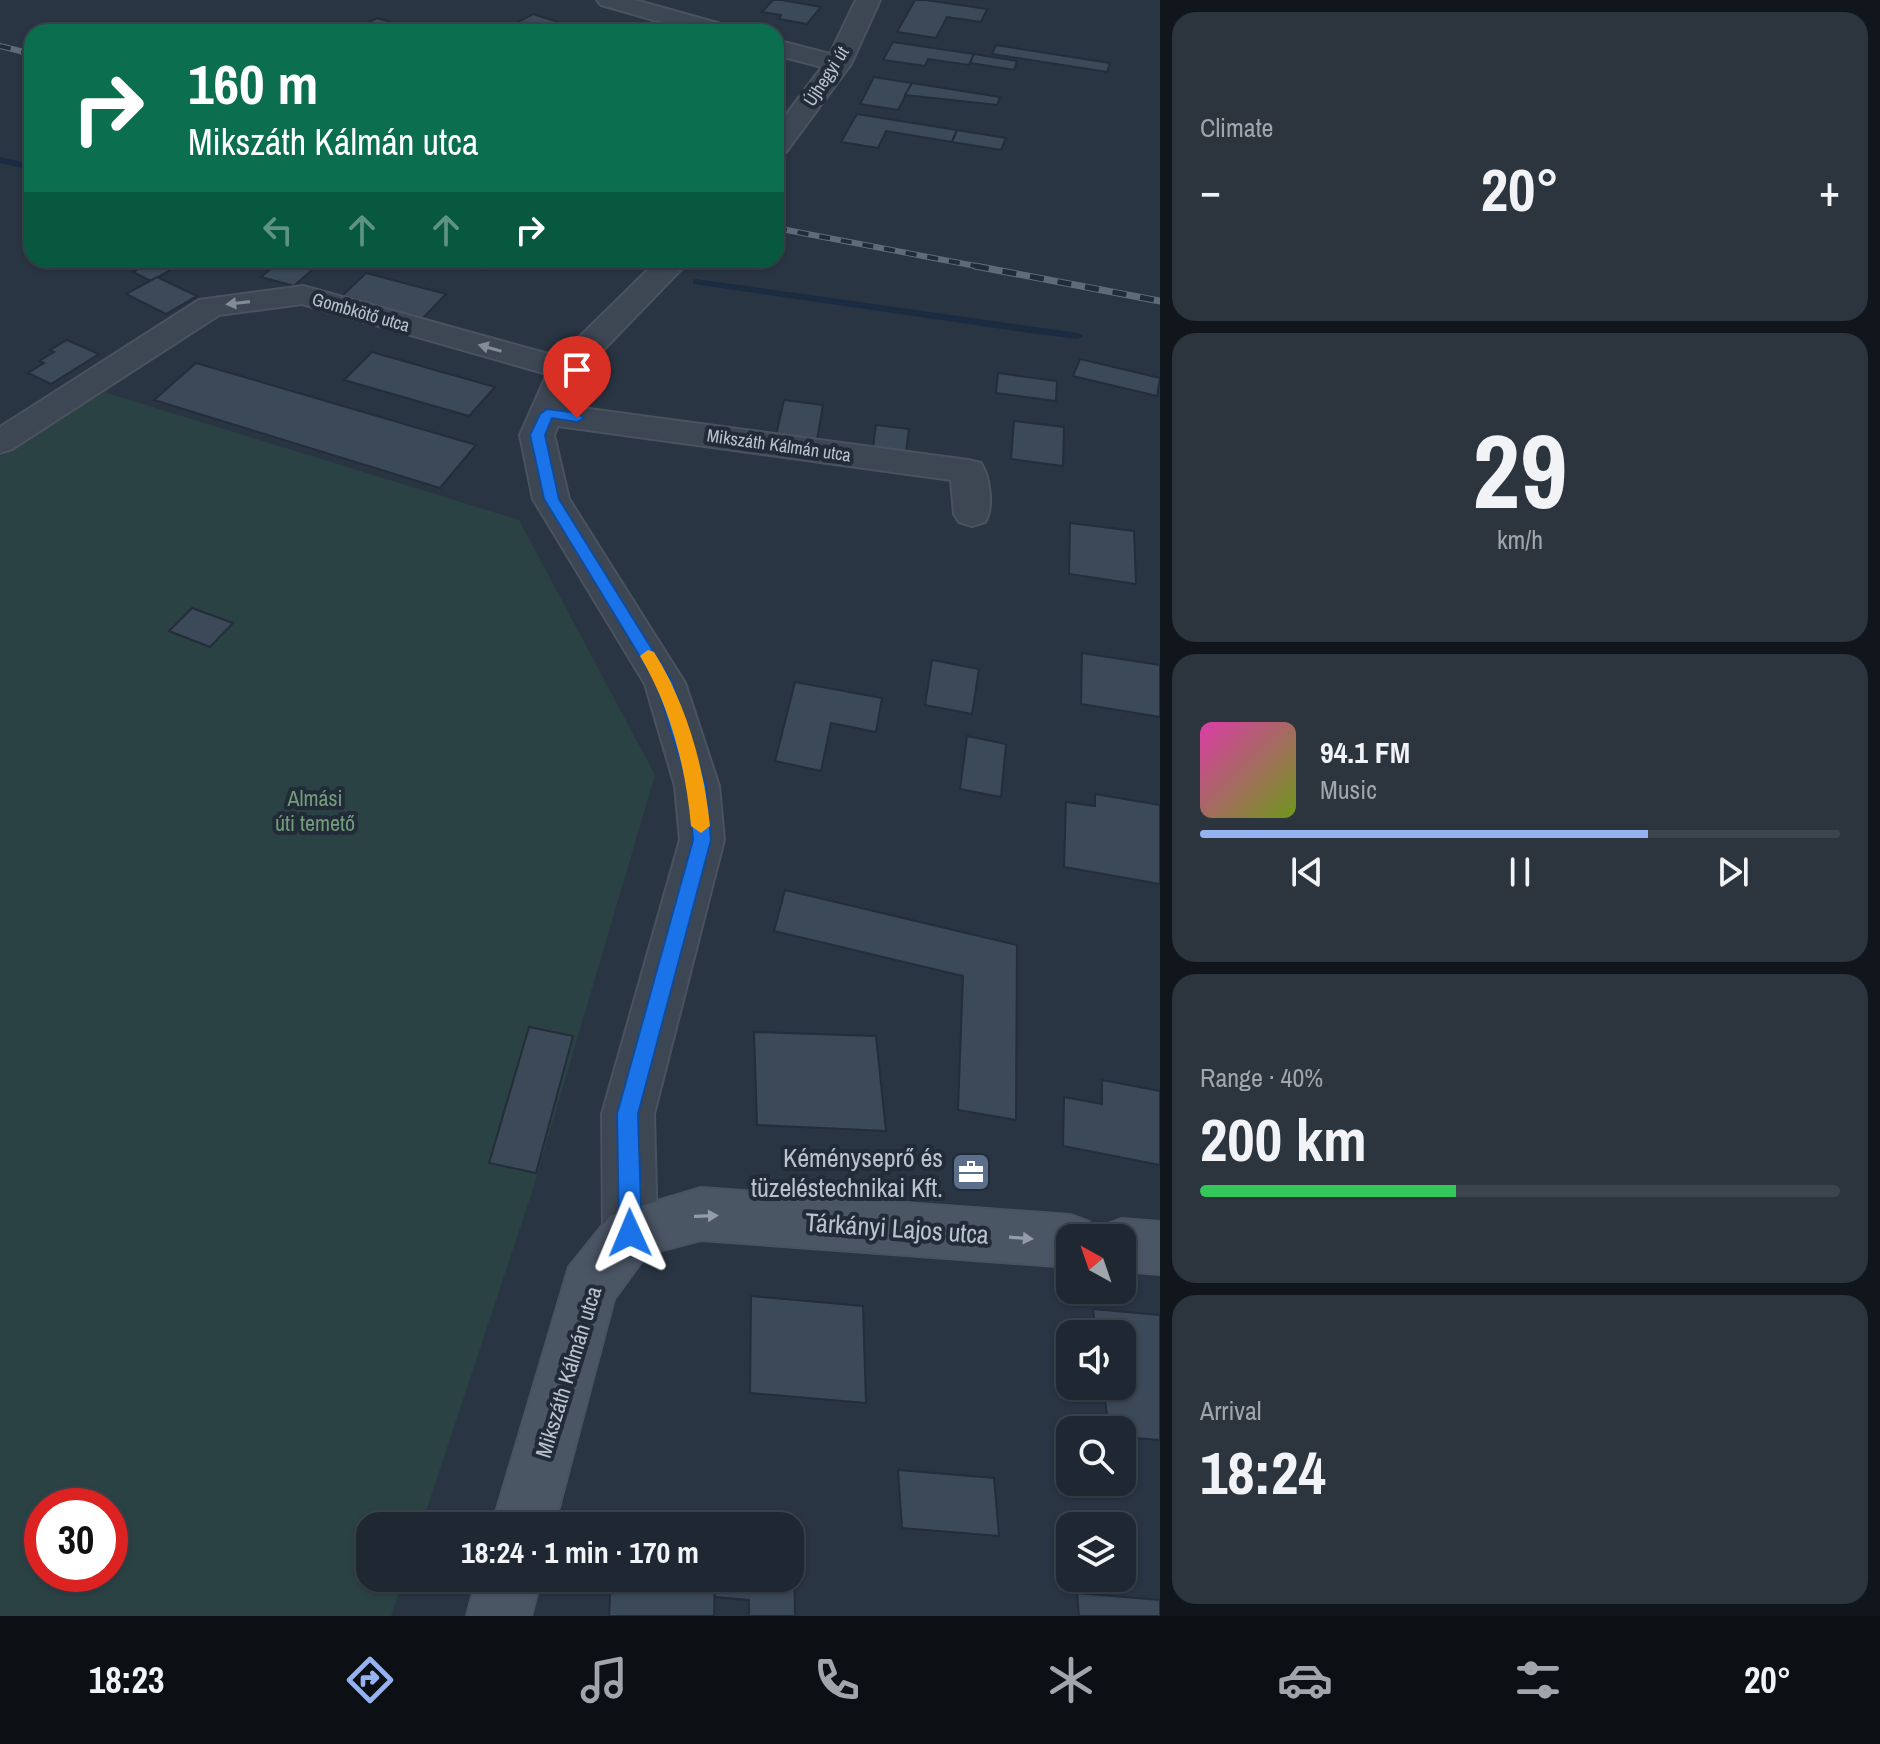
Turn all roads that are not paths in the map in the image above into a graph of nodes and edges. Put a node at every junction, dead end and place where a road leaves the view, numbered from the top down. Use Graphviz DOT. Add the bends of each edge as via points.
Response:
graph roads {
  1 [pos="609,0"];
  2 [pos="868,0"];
  3 [pos="694,24"];
  4 [pos="784,49"];
  5 [pos="838,64"];
  6 [pos="784,135"];
  7 [pos="667,268"];
  8 [pos="566,369"];
  9 [pos="547,414"];
  10 [pos="0,442"];
  11 [pos="972,514"];
  12 [pos="630,1233"];
  13 [pos="1056,1240"];
  14 [pos="1136,1246"];
  15 [pos="1160,1248"];
  16 [pos="527,1512"];
  17 [pos="505,1592"];
  18 [pos="499,1616"];
  1 -- 3 [label="street"];
  2 -- 5 [label="street, Újhegyi út"];
  4 -- 5 [label="street"];
  5 -- 6 [label="street, Újhegyi út"];
  7 -- 8 [label="street"];
  8 -- 9 [label="street"];
  8 -- 10 [label="street, Gombkötő utca, one-way" via="303,295 225,305 210,307"];
  9 -- 11 [label="street, Mikszáth Kálmán utca" via="968,471"];
  9 -- 12 [label="street" via="537,435 551,499 665,683 698,799 702,840 628,1114"];
  12 -- 13 [label="street, Tárkányi Lajos utca, one-way" via="701,1214"];
  12 -- 16 [label="street, Mikszáth Kálmán utca" via="589,1286"];
  14 -- 15 [label="street"];
  17 -- 18 [label="street"];
}
